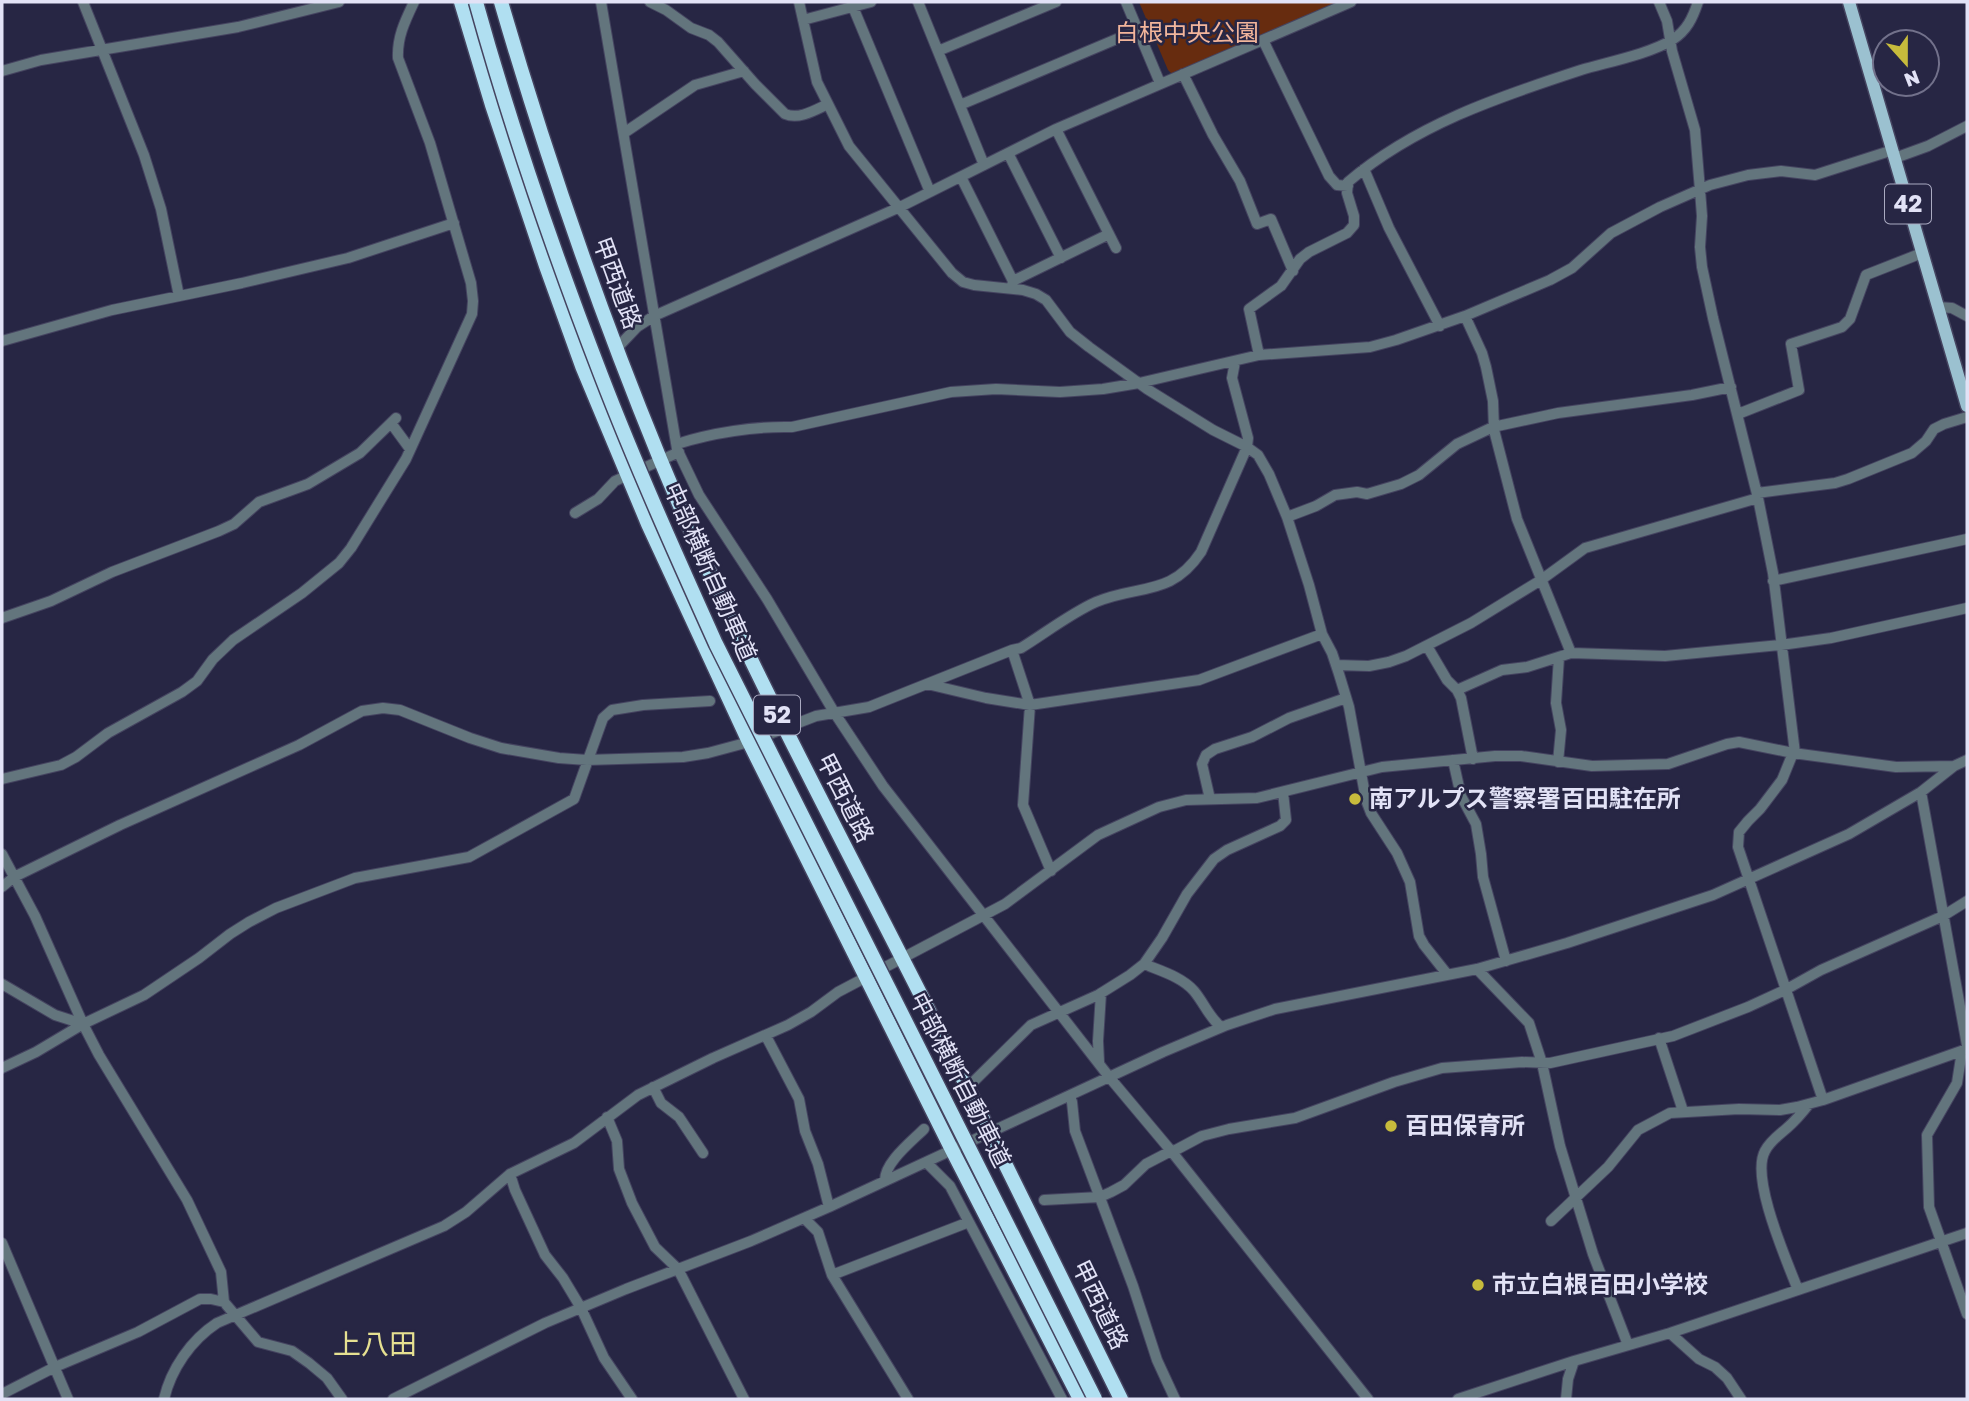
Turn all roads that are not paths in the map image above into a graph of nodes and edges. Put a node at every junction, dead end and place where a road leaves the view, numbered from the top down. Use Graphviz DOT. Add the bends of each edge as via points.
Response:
graph roads {
  1 [pos="83,2"];
  2 [pos="339,2"];
  3 [pos="414,2"];
  4 [pos="461,2"];
  5 [pos="468,2"];
  6 [pos="476,2"];
  7 [pos="501,2"];
  8 [pos="601,2"];
  9 [pos="650,2"];
  10 [pos="799,2"];
  11 [pos="871,2"];
  12 [pos="918,2"];
  13 [pos="1056,2"];
  14 [pos="1126,2"];
  15 [pos="1351,2"];
  16 [pos="1659,2"];
  17 [pos="1698,2"];
  18 [pos="1849,2"];
  19 [pos="853,6"];
  20 [pos="803,20"];
  21 [pos="1138,30"];
  22 [pos="1263,40"];
  23 [pos="1670,42"];
  24 [pos="101,50"];
  25 [pos="938,51"];
  26 [pos="2,71"];
  27 [pos="744,71"];
  28 [pos="1183,74"];
  29 [pos="1160,83"];
  30 [pos="828,104"];
  31 [pos="960,105"];
  32 [pos="1967,126"];
  33 [pos="1056,129"];
  34 [pos="624,133"];
  35 [pos="1008,153"];
  36 [pos="1894,154"];
  37 [pos="984,165"];
  38 [pos="1364,169"];
  39 [pos="961,177"];
  40 [pos="1348,186"];
  41 [pos="1700,190"];
  42 [pos="930,192"];
  43 [pos="900,207"];
  44 [pos="454,223"];
  45 [pos="1109,234"];
  46 [pos="1116,248"];
  47 [pos="1922,253"];
  48 [pos="1061,258"];
  49 [pos="1293,271"];
  50 [pos="1012,285"];
  51 [pos="179,296"];
  52 [pos="1938,307"];
  53 [pos="653,316"];
  54 [pos="1465,316"];
  55 [pos="1967,317"];
  56 [pos="1440,326"];
  57 [pos="2,341"];
  58 [pos="617,348"];
  59 [pos="1259,355"];
  60 [pos="1235,362"];
  61 [pos="1139,383"];
  62 [pos="1731,387"];
  63 [pos="1967,406"];
  64 [pos="1738,414"];
  65 [pos="1967,416"];
  66 [pos="1493,427"];
  67 [pos="1247,447"];
  68 [pos="678,448"];
  69 [pos="410,449"];
  70 [pos="661,461"];
  71 [pos="626,475"];
  72 [pos="1758,496"];
  73 [pos="575,513"];
  74 [pos="1287,517"];
  75 [pos="1967,539"];
  76 [pos="1541,580"];
  77 [pos="1773,581"];
  78 [pos="1967,608"];
  79 [pos="2,618"];
  80 [pos="1322,634"];
  81 [pos="1781,645"];
  82 [pos="1427,646"];
  83 [pos="1012,650"];
  84 [pos="1571,653"];
  85 [pos="1559,657"];
  86 [pos="1336,665"];
  87 [pos="927,684"];
  88 [pos="1457,690"];
  89 [pos="1346,698"];
  90 [pos="710,701"];
  91 [pos="1030,705"];
  92 [pos="834,712"];
  93 [pos="784,729"];
  94 [pos="749,743"];
  95 [pos="1794,753"];
  96 [pos="1473,759"];
  97 [pos="587,760"];
  98 [pos="1967,760"];
  99 [pos="1453,761"];
  100 [pos="1558,762"];
  101 [pos="1954,766"];
  102 [pos="1361,771"];
  103 [pos="2,779"];
  104 [pos="1283,792"];
  105 [pos="1921,792"];
  106 [pos="1210,799"];
  107 [pos="2,855"];
  108 [pos="1051,871"];
  109 [pos="14,877"];
  110 [pos="1749,880"];
  111 [pos="2,887"];
  112 [pos="1967,901"];
  113 [pos="984,916"];
  114 [pos="1943,916"];
  115 [pos="902,958"];
  116 [pos="1506,961"];
  117 [pos="1144,964"];
  118 [pos="1477,969"];
  119 [pos="1447,974"];
  120 [pos="866,977"];
  121 [pos="2,984"];
  122 [pos="1785,990"];
  123 [pos="1101,993"];
  124 [pos="1060,1014"];
  125 [pos="83,1024"];
  126 [pos="1221,1027"];
  127 [pos="766,1036"];
  128 [pos="1659,1038"];
  129 [pos="1965,1048"];
  130 [pos="1099,1063"];
  131 [pos="1542,1063"];
  132 [pos="2,1068"];
  133 [pos="1110,1078"];
  134 [pos="653,1087"];
  135 [pos="967,1088"];
  136 [pos="1070,1096"];
  137 [pos="1823,1100"];
  138 [pos="1809,1104"];
  139 [pos="1683,1111"];
  140 [pos="607,1117"];
  141 [pos="924,1129"];
  142 [pos="988,1132"];
  143 [pos="952,1150"];
  144 [pos="1171,1151"];
  145 [pos="703,1153"];
  146 [pos="926,1162"];
  147 [pos="510,1174"];
  148 [pos="885,1181"];
  149 [pos="1100,1196"];
  150 [pos="1577,1196"];
  151 [pos="1044,1200"];
  152 [pos="828,1207"];
  153 [pos="804,1218"];
  154 [pos="1551,1221"];
  155 [pos="969,1222"];
  156 [pos="1967,1233"];
  157 [pos="1940,1241"];
  158 [pos="2,1243"];
  159 [pos="678,1269"];
  160 [pos="832,1275"];
  161 [pos="1798,1290"];
  162 [pos="223,1302"];
  163 [pos="581,1308"];
  164 [pos="1967,1314"];
  165 [pos="234,1315"];
  166 [pos="1670,1333"];
  167 [pos="1628,1345"];
  168 [pos="1574,1361"];
  169 [pos="55,1367"];
  170 [pos="2,1394"];
  171 [pos="68,1399"];
  172 [pos="164,1399"];
  173 [pos="342,1399"];
  174 [pos="393,1399"];
  175 [pos="632,1399"];
  176 [pos="744,1399"];
  177 [pos="908,1399"];
  178 [pos="1062,1399"];
  179 [pos="1080,1399"];
  180 [pos="1087,1399"];
  181 [pos="1095,1399"];
  182 [pos="1121,1399"];
  183 [pos="1175,1399"];
  184 [pos="1368,1399"];
  185 [pos="1458,1399"];
  186 [pos="1566,1399"];
  187 [pos="1741,1399"];
  1 -- 24 [label="street"];
  2 -- 24 [label="street" via="227,29"];
  3 -- 44 [label="street" via="397,44 398,58"];
  4 -- 71 [label="highway, 52" via="546,266"];
  5 -- 180 [label="highway, 中部横断自動車道" via="550,260 652,520 710,648"];
  6 -- 181 [label="highway, 中部横断自動車道, bridge" via="558,257 601,377 661,520 716,644"];
  7 -- 58 [label="highway, 甲西道路 / 52" via="555,177"];
  8 -- 34 [label="street"];
  9 -- 27 [label="street" via="709,35"];
  10 -- 20 [label="street"];
  11 -- 19 [label="street"];
  12 -- 25 [label="street"];
  13 -- 25 [label="street"];
  14 -- 21 [label="street"];
  15 -- 22 [label="street"];
  16 -- 23 [label="street"];
  17 -- 23 [label="street" via="1690,23"];
  18 -- 36 [label="main road, 42"];
  19 -- 20 [label="street"];
  19 -- 42 [label="street"];
  20 -- 30 [label="street" via="817,82"];
  21 -- 29 [label="street"];
  21 -- 31 [label="street"];
  22 -- 28 [label="street"];
  22 -- 40 [label="street" via="1329,176 1337,185"];
  23 -- 38 [label="street" via="1459,113 1416,134"];
  23 -- 41 [label="street" via="1695,130"];
  24 -- 26 [label="street"];
  24 -- 51 [label="street" via="144,155"];
  25 -- 31 [label="street"];
  27 -- 30 [label="street" via="791,117"];
  27 -- 34 [label="street" via="695,86"];
  28 -- 29 [label="street"];
  28 -- 49 [label="street" via="1240,181 1256,224 1271,219"];
  29 -- 33 [label="street"];
  30 -- 43 [label="street" via="849,146"];
  31 -- 37 [label="street"];
  32 -- 36 [label="street" via="1928,146"];
  33 -- 35 [label="street"];
  33 -- 45 [label="street"];
  34 -- 53 [label="street"];
  35 -- 37 [label="street"];
  35 -- 48 [label="street"];
  36 -- 41 [label="street" via="1815,175 1781,171 1748,175"];
  36 -- 47 [label="main road, 42"];
  37 -- 39 [label="street"];
  38 -- 40 [label="street"];
  38 -- 56 [label="street"];
  39 -- 42 [label="street"];
  39 -- 50 [label="street"];
  40 -- 49 [label="street" via="1354,225 1309,252"];
  41 -- 54 [label="street" via="1611,233 1572,268 1550,280"];
  41 -- 62 [label="street" via="1702,267"];
  42 -- 43 [label="street"];
  43 -- 50 [label="street" via="963,282"];
  43 -- 53 [label="street"];
  44 -- 51 [label="street" via="348,258"];
  44 -- 69 [label="street" via="471,283 472,314"];
  45 -- 46 [label="street"];
  45 -- 48 [label="street"];
  47 -- 52 [label="main road, 42"];
  47 -- 64 [label="street" via="1866,275 1850,319 1842,327 1791,344 1799,390"];
  48 -- 50 [label="street"];
  49 -- 59 [label="street" via="1281,286 1249,309"];
  50 -- 61 [label="street" via="1046,300 1070,332"];
  51 -- 57 [label="street"];
  52 -- 55 [label="street" via="1952,308"];
  52 -- 63 [label="main road, 42"];
  53 -- 58 [label="street"];
  53 -- 68 [label="street"];
  54 -- 56 [label="street"];
  54 -- 66 [label="street" via="1486,367"];
  56 -- 59 [label="street" via="1370,347"];
  58 -- 70 [label="highway, 甲西道路 / 52"];
  59 -- 60 [label="street"];
  60 -- 61 [label="street"];
  60 -- 67 [label="street" via="1233,378"];
  61 -- 67 [label="street"];
  61 -- 68 [label="street" via="1060,392 996,389 951,393 792,427 696,438"];
  62 -- 64 [label="street"];
  62 -- 66 [label="street"];
  64 -- 72 [label="street"];
  65 -- 72 [label="street" via="1934,429 1912,453 1848,479"];
  66 -- 74 [label="street" via="1457,444 1401,484 1367,494 1335,495"];
  66 -- 76 [label="street" via="1517,519"];
  67 -- 74 [label="street" via="1269,474"];
  67 -- 83 [label="street" via="1191,568 1159,586 1092,604"];
  68 -- 70 [label="street"];
  68 -- 92 [label="street" via="699,495"];
  69 -- 79 [label="street" via="394,420 360,453 308,484 259,502 234,524"];
  69 -- 103 [label="street" via="340,563 233,639 197,681 61,765"];
  70 -- 71 [label="street"];
  70 -- 93 [label="highway, 甲西道路 / 52"];
  71 -- 73 [label="street"];
  71 -- 94 [label="highway, 52"];
  72 -- 76 [label="street" via="1585,548"];
  72 -- 77 [label="street"];
  74 -- 80 [label="street"];
  75 -- 77 [label="street"];
  76 -- 82 [label="street"];
  76 -- 84 [label="street"];
  77 -- 81 [label="street"];
  78 -- 81 [label="street"];
  80 -- 86 [label="street"];
  80 -- 91 [label="street" via="1199,680"];
  81 -- 84 [label="street" via="1665,656"];
  81 -- 95 [label="street"];
  82 -- 86 [label="street" via="1389,662"];
  82 -- 88 [label="street"];
  83 -- 87 [label="street"];
  83 -- 91 [label="street"];
  84 -- 85 [label="street"];
  85 -- 88 [label="street" via="1502,670"];
  85 -- 100 [label="street"];
  86 -- 89 [label="street"];
  87 -- 91 [label="street"];
  87 -- 92 [label="street" via="869,706"];
  88 -- 96 [label="street"];
  89 -- 102 [label="street"];
  89 -- 106 [label="street" via="1206,755 1202,764"];
  90 -- 97 [label="street" via="612,710 603,718"];
  91 -- 108 [label="street" via="1023,805"];
  92 -- 93 [label="street"];
  92 -- 113 [label="street" via="883,786"];
  93 -- 94 [label="street"];
  93 -- 115 [label="highway, 甲西道路 / 52"];
  94 -- 97 [label="street" via="683,757"];
  94 -- 120 [label="highway, 52"];
  95 -- 100 [label="street" via="1739,742 1668,764"];
  95 -- 101 [label="street" via="1896,767"];
  95 -- 110 [label="street" via="1782,780 1740,832 1738,846"];
  96 -- 99 [label="street"];
  96 -- 100 [label="street" via="1521,756"];
  97 -- 109 [label="street" via="501,748 400,710 362,711 299,745"];
  97 -- 125 [label="street" via="574,799 469,858 355,878 276,908 230,934 145,995"];
  98 -- 101 [label="street"];
  99 -- 102 [label="street"];
  99 -- 116 [label="street" via="1461,796 1476,824 1483,877"];
  101 -- 105 [label="street"];
  102 -- 104 [label="street"];
  102 -- 119 [label="street" via="1371,813 1409,882 1419,936"];
  104 -- 106 [label="street"];
  104 -- 117 [label="street" via="1286,821 1214,859"];
  105 -- 110 [label="street" via="1849,834"];
  105 -- 114 [label="street"];
  106 -- 108 [label="street" via="1186,800 1132,818 1098,835"];
  107 -- 109 [label="street"];
  108 -- 113 [label="street"];
  109 -- 111 [label="street"];
  109 -- 125 [label="street"];
  110 -- 116 [label="street"];
  110 -- 122 [label="street"];
  112 -- 114 [label="street"];
  113 -- 115 [label="street"];
  113 -- 124 [label="street"];
  114 -- 122 [label="street"];
  114 -- 129 [label="street"];
  115 -- 120 [label="street"];
  115 -- 135 [label="highway, 甲西道路 / 52"];
  116 -- 118 [label="street"];
  117 -- 123 [label="street"];
  117 -- 126 [label="street" via="1194,990"];
  118 -- 119 [label="street"];
  118 -- 131 [label="street" via="1529,1023"];
  119 -- 126 [label="street" via="1275,1009"];
  120 -- 127 [label="street"];
  120 -- 143 [label="highway, 52"];
  121 -- 125 [label="street" via="55,1015"];
  122 -- 128 [label="street"];
  122 -- 137 [label="street"];
  123 -- 124 [label="street"];
  123 -- 130 [label="street"];
  124 -- 130 [label="street"];
  124 -- 135 [label="street" via="1031,1025"];
  125 -- 132 [label="street"];
  125 -- 162 [label="street" via="187,1200 221,1272"];
  126 -- 133 [label="street"];
  127 -- 134 [label="street"];
  127 -- 152 [label="street" via="799,1098"];
  128 -- 131 [label="street"];
  128 -- 139 [label="street"];
  129 -- 137 [label="street"];
  129 -- 157 [label="street" via="1957,1083 1927,1135 1928,1207"];
  130 -- 133 [label="street"];
  131 -- 144 [label="street" via="1442,1068 1295,1118 1202,1136"];
  131 -- 150 [label="street" via="1560,1146"];
  133 -- 136 [label="street"];
  133 -- 144 [label="street"];
  134 -- 140 [label="street"];
  134 -- 145 [label="street"];
  135 -- 142 [label="highway, 甲西道路 / 52"];
  136 -- 142 [label="street"];
  136 -- 149 [label="street" via="1075,1132"];
  137 -- 138 [label="street"];
  138 -- 139 [label="street" via="1780,1110"];
  138 -- 161 [label="street" via="1762,1155 1763,1191"];
  139 -- 150 [label="street" via="1670,1112 1638,1130"];
  140 -- 147 [label="street" via="574,1143"];
  140 -- 159 [label="street" via="632,1203 655,1247"];
  141 -- 148 [label="street" via="896,1156"];
  142 -- 143 [label="street"];
  142 -- 182 [label="highway, 甲西道路 / 52"];
  143 -- 146 [label="street"];
  143 -- 179 [label="highway, 52"];
  144 -- 149 [label="street" via="1146,1164 1124,1185"];
  144 -- 184 [label="street"];
  146 -- 148 [label="street"];
  146 -- 155 [label="street" via="950,1186"];
  147 -- 163 [label="street" via="545,1255"];
  147 -- 165 [label="street" via="444,1226"];
  148 -- 152 [label="street"];
  149 -- 151 [label="street"];
  149 -- 183 [label="street"];
  150 -- 154 [label="street"];
  150 -- 167 [label="street" via="1593,1254"];
  152 -- 153 [label="street"];
  153 -- 159 [label="street"];
  153 -- 160 [label="street" via="818,1232"];
  155 -- 160 [label="street"];
  155 -- 178 [label="street"];
  156 -- 157 [label="street"];
  157 -- 161 [label="street"];
  157 -- 164 [label="street"];
  158 -- 169 [label="street"];
  159 -- 163 [label="street"];
  159 -- 176 [label="street"];
  160 -- 177 [label="street"];
  161 -- 166 [label="street"];
  162 -- 165 [label="street"];
  162 -- 169 [label="street" via="200,1298 138,1332"];
  163 -- 174 [label="street"];
  163 -- 175 [label="street" via="604,1358"];
  165 -- 172 [label="street" via="206,1330 191,1346"];
  165 -- 173 [label="street" via="258,1342 292,1351 309,1363"];
  166 -- 167 [label="street"];
  166 -- 187 [label="street" via="1727,1378"];
  167 -- 168 [label="street"];
  168 -- 185 [label="street"];
  168 -- 186 [label="street"];
  169 -- 170 [label="street"];
  169 -- 171 [label="street"];
}
